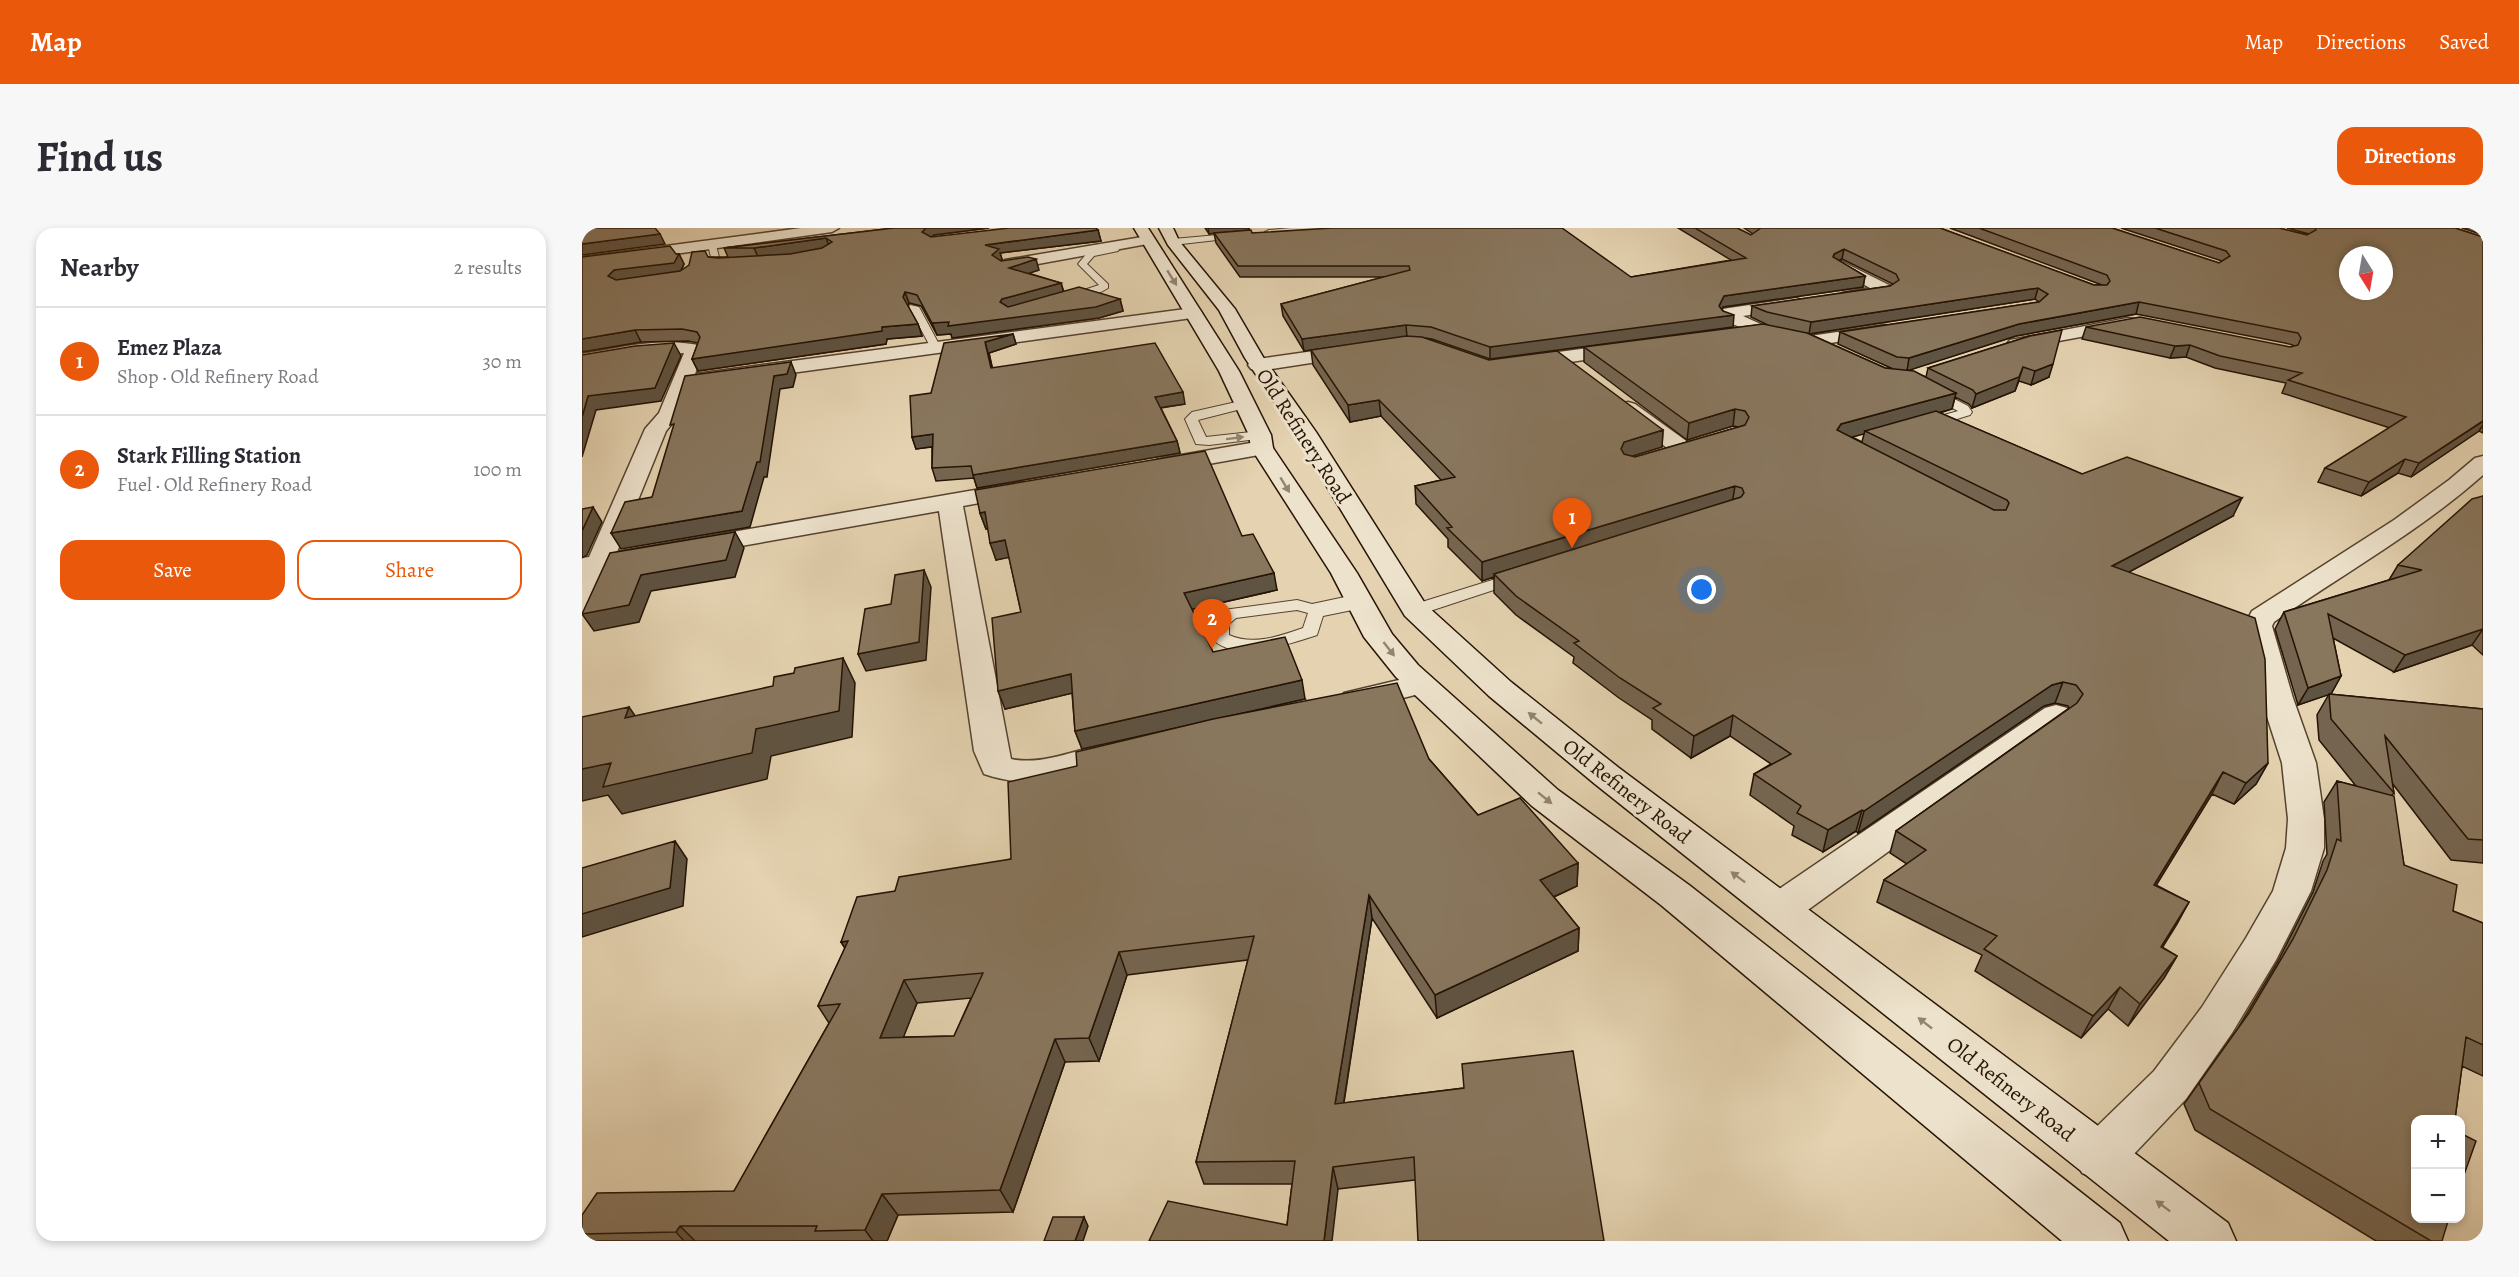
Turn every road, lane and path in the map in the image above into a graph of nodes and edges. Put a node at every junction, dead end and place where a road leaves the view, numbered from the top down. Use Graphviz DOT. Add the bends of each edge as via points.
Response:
graph roads {
  1 [pos="832,228"];
  2 [pos="1326,228"];
  3 [pos="1260,233"];
  4 [pos="1249,234"];
  5 [pos="1156,236"];
  6 [pos="713,246"];
  7 [pos="692,256"];
  8 [pos="582,262"];
  9 [pos="743,264"];
  10 [pos="1005,265"];
  11 [pos="1841,266"];
  12 [pos="1838,298"];
  13 [pos="1061,300"];
  14 [pos="1814,301"];
  15 [pos="914,307"];
  16 [pos="1193,313"];
  17 [pos="2147,322"];
  18 [pos="1905,326"];
  19 [pos="1761,332"];
  20 [pos="1728,335"];
  21 [pos="1810,341"];
  22 [pos="1645,346"];
  23 [pos="936,348"];
  24 [pos="1373,349"];
  25 [pos="1999,351"];
  26 [pos="1840,355"];
  27 [pos="1562,358"];
  28 [pos="582,360"];
  29 [pos="1258,365"];
  30 [pos="1507,365"];
  31 [pos="1581,372"];
  32 [pos="681,382"];
  33 [pos="1917,384"];
  34 [pos="1609,393"];
  35 [pos="1245,404"];
  36 [pos="1910,428"];
  37 [pos="1262,442"];
  38 [pos="1684,450"];
  39 [pos="2483,463"];
  40 [pos="1147,467"];
  41 [pos="1043,485"];
  42 [pos="950,501"];
  43 [pos="591,565"];
  44 [pos="1538,571"];
  45 [pos="1360,601"];
  46 [pos="582,605"];
  47 [pos="1415,610"];
  48 [pos="1420,684"];
  49 [pos="1322,707"];
  50 [pos="2056,715"];
  51 [pos="1154,744"];
  52 [pos="1780,909"];
  53 [pos="2099,1157"];
  54 [pos="2102,1241"];
  55 [pos="2210,1241"];
  1 -- 6 [label="street"];
  2 -- 3 [label="lane"];
  4 -- 5 [label="lane"];
  5 -- 10 [label="street"];
  5 -- 13 [label="lane" via="1086,257 1082,264 1105,286"];
  5 -- 16 [label="street, Old Refinery Road, one-way"];
  5 -- 29 [label="street, Old Refinery Road" via="1227,309"];
  6 -- 7 [label="lane"];
  6 -- 8 [label="street"];
  6 -- 9 [label="lane" via="716,263"];
  11 -- 12 [label="street" via="1887,290"];
  14 -- 19 [label="street" via="1729,313"];
  15 -- 23 [label="lane"];
  16 -- 23 [label="street"];
  16 -- 35 [label="street, Old Refinery Road"];
  17 -- 25 [label="street" via="2030,340"];
  18 -- 21 [label="street"];
  19 -- 20 [label="street"];
  19 -- 21 [label="street"];
  21 -- 26 [label="street"];
  22 -- 27 [label="street"];
  23 -- 32 [label="street"];
  24 -- 29 [label="street"];
  27 -- 30 [label="street"];
  27 -- 31 [label="street"];
  28 -- 32 [label="street" via="691,348 695,350"];
  29 -- 47 [label="street, Old Refinery Road" via="1305,432"];
  32 -- 43 [label="street" via="669,415 656,429"];
  33 -- 36 [label="lane" via="1966,412"];
  34 -- 38 [label="street"];
  35 -- 37 [label="street, Old Refinery Road"];
  35 -- 37 [label="lane, one-way" via="1196,415 1191,419 1197,435 1201,441"];
  37 -- 40 [label="street"];
  37 -- 45 [label="street, Old Refinery Road, one-way"];
  39 -- 53 [label="street" via="2413,518 2262,617 2258,626 2299,763 2306,819 2305,848 2292,891 2217,1020 2170,1085"];
  41 -- 42 [label="street"];
  42 -- 43 [label="street"];
  42 -- 51 [label="street" via="996,766 1011,773 1036,773"];
  43 -- 46 [label="street"];
  44 -- 47 [label="lane"];
  45 -- 45 [label="lane" via="1316,613 1311,631 1285,639 1242,646 1221,638 1221,622 1231,614 1297,605 1312,609"];
  45 -- 48 [label="street, Old Refinery Road, one-way" via="1379,637"];
  52 -- 47 [label="street, Old Refinery Road, one-way" via="1500,689"];
  48 -- 49 [label="street"];
  48 -- 54 [label="street, Old Refinery Road, one-way" via="1545,798 1675,895"];
  50 -- 52 [label="street"];
  53 -- 52 [label="street, Old Refinery Road, one-way"];
  55 -- 53 [label="street, Old Refinery Road, one-way"];
}
